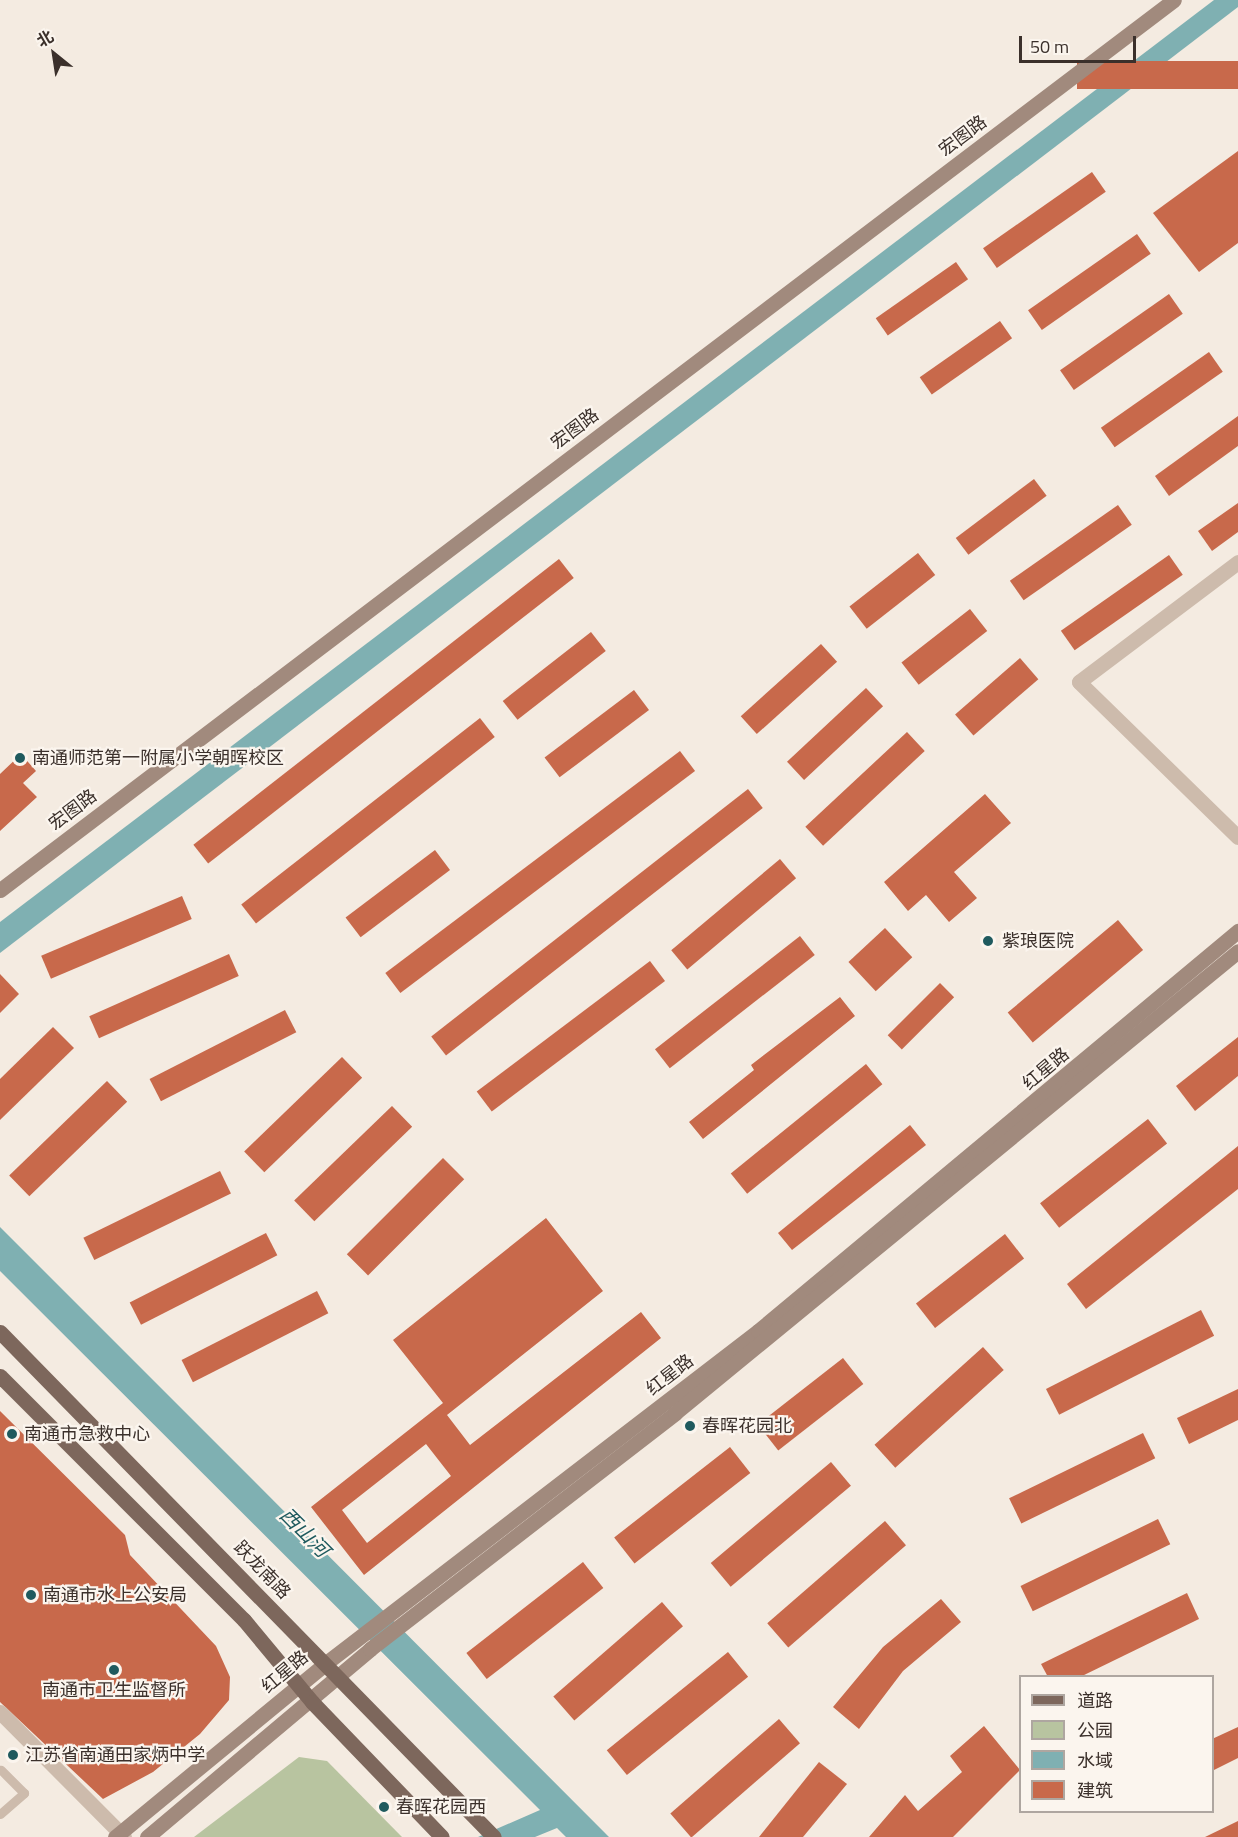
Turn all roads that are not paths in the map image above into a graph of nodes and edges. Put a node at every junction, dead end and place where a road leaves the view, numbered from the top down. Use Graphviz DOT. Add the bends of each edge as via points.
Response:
graph roads {
  1 [pos="1174,0"];
  2 [pos="1238,562"];
  3 [pos="1238,837"];
  4 [pos="0,890"];
  5 [pos="1238,931"];
  6 [pos="1238,951"];
  7 [pos="0,1332"];
  8 [pos="0,1376"];
  9 [pos="399,1618"];
  10 [pos="364,1644"];
  11 [pos="326,1663"];
  12 [pos="339,1677"];
  13 [pos="300,1686"];
  14 [pos="312,1702"];
  15 [pos="0,1712"];
  16 [pos="1,1770"];
  17 [pos="0,1814"];
  18 [pos="120,1836"];
  19 [pos="147,1837"];
  20 [pos="442,1837"];
  21 [pos="494,1837"];
  1 -- 4 [label="main road, 宏图路"];
  2 -- 3 [label="street" via="1079,682"];
  5 -- 9 [label="main road, 红星路" via="758,1330"];
  6 -- 9 [label="main road, 红星路" via="675,1413"];
  7 -- 11 [label="main road, 跃龙南路"];
  8 -- 13 [label="main road" via="244,1620"];
  9 -- 10 [label="main road, 红星路"];
  10 -- 11 [label="main road, 红星路"];
  10 -- 12 [label="main road, 红星路"];
  11 -- 12 [label="main road, 跃龙南路"];
  11 -- 13 [label="main road, 红星路"];
  12 -- 14 [label="main road, 红星路"];
  12 -- 21 [label="main road, 跃龙南路"];
  13 -- 14 [label="main road"];
  13 -- 18 [label="main road, 红星路"];
  14 -- 19 [label="main road, 红星路"];
  14 -- 20 [label="main road"];
  15 -- 18 [label="street"];
  16 -- 17 [label="lane" via="24,1793"];
}
